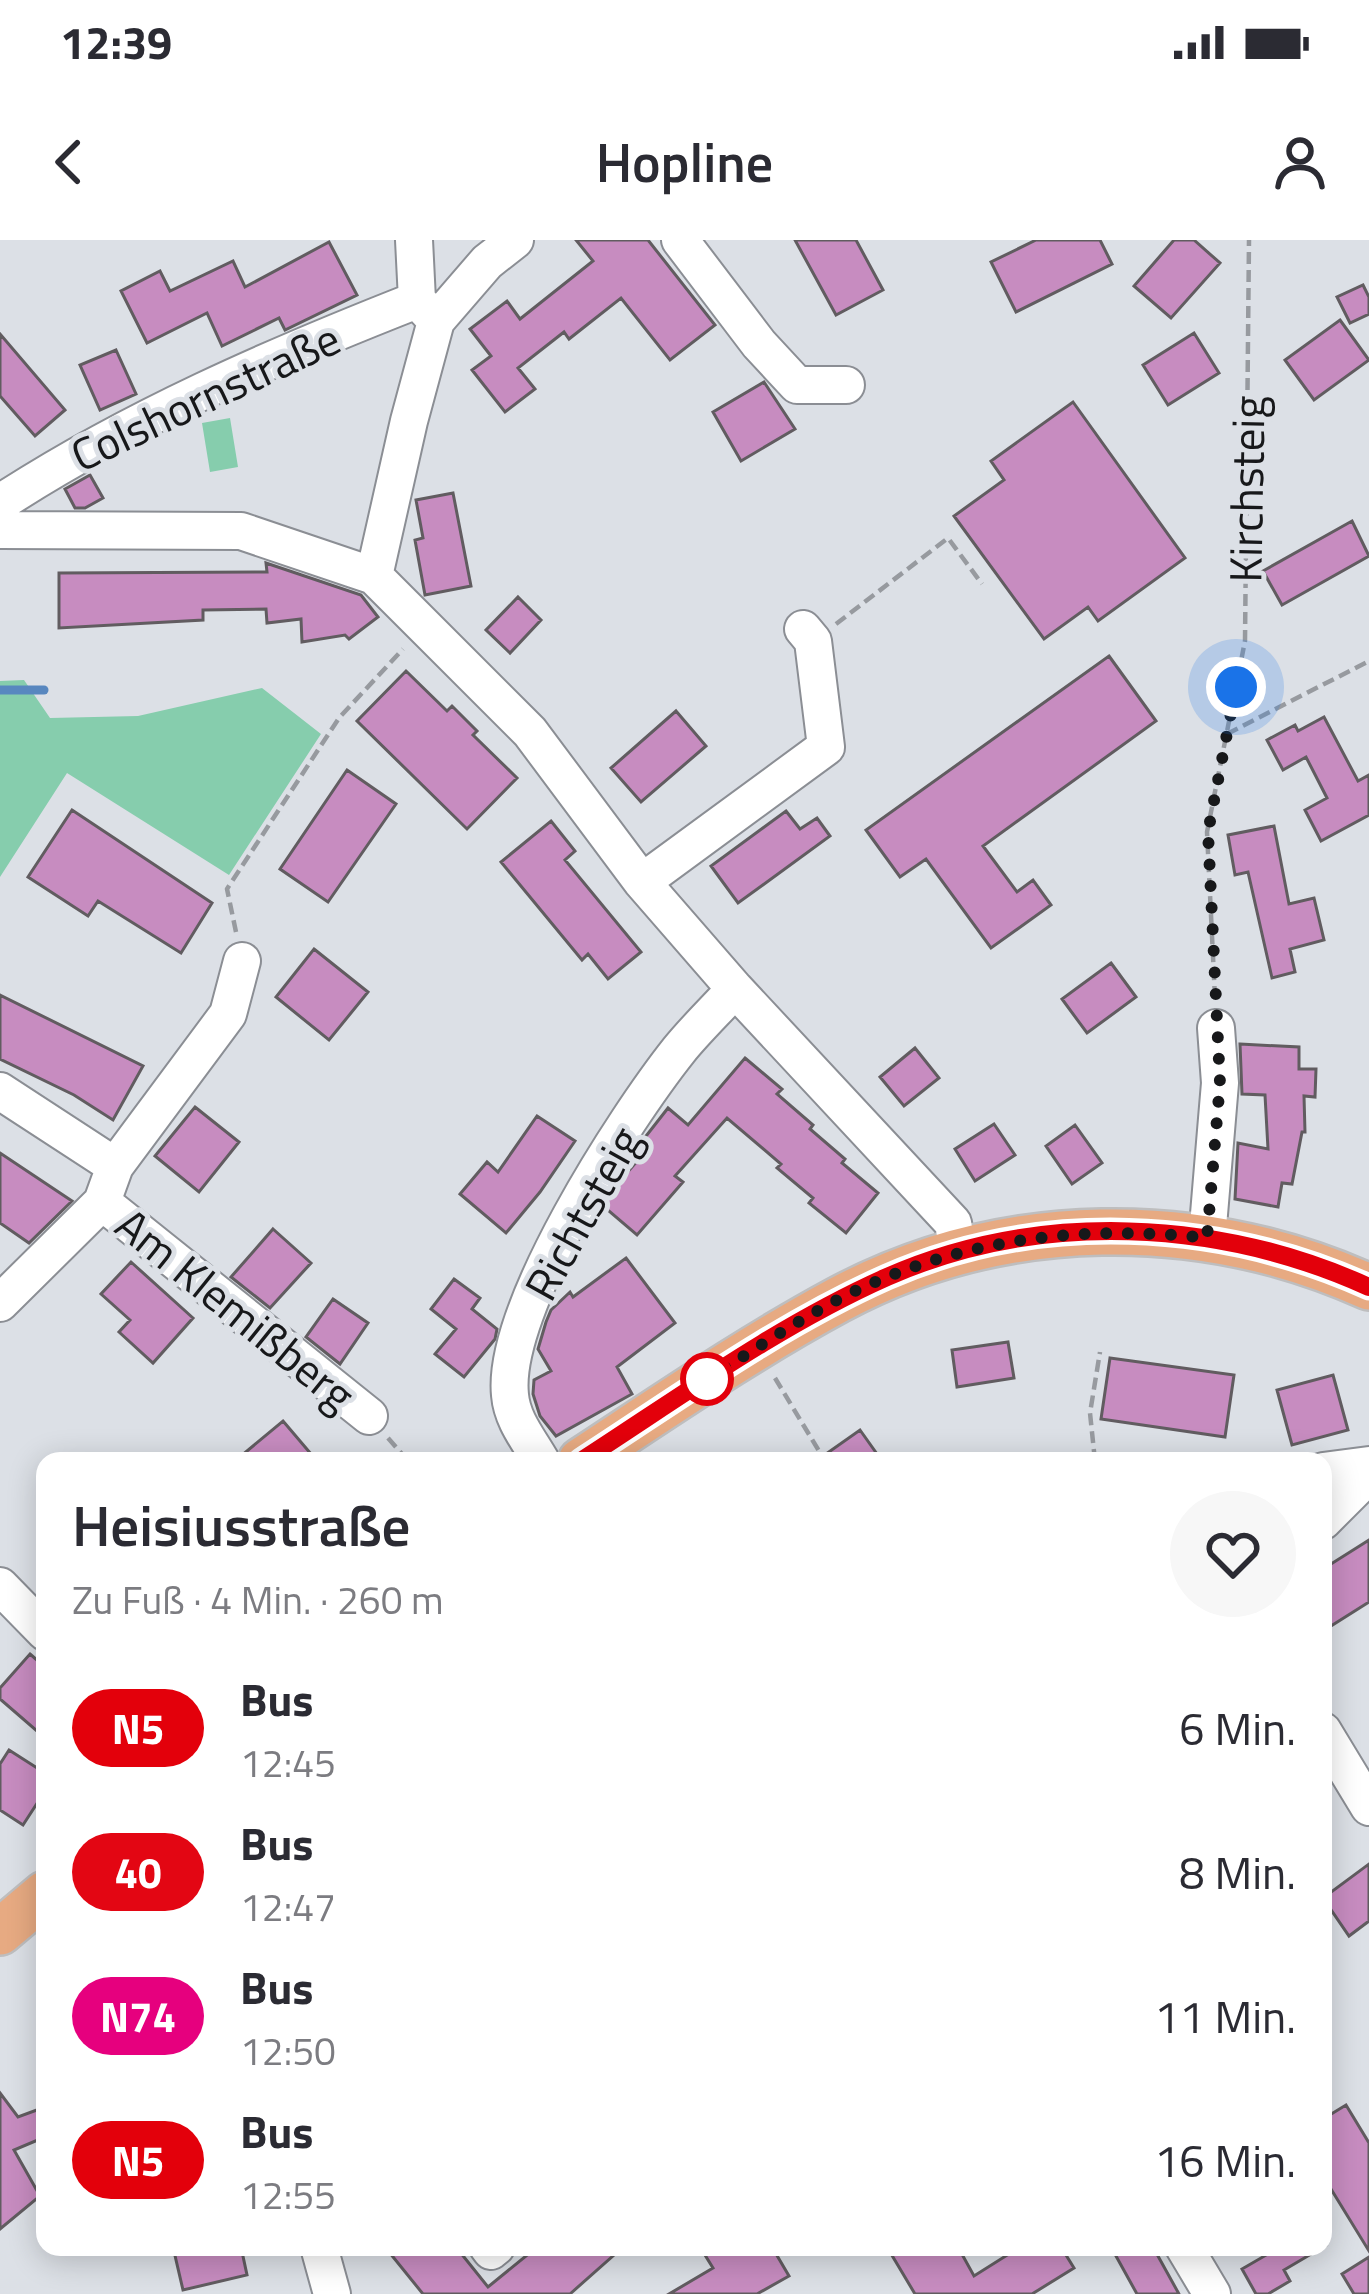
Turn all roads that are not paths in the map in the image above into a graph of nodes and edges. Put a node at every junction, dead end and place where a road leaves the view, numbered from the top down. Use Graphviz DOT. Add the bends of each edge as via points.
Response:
graph roads {
  1 [pos="414,240"];
  2 [pos="515,240"];
  3 [pos="680,240"];
  4 [pos="427,310"];
  5 [pos="846,385"];
  6 [pos="0,503"];
  7 [pos="0,530"];
  8 [pos="374,576"];
  9 [pos="808,635"];
  10 [pos="642,882"];
  11 [pos="242,961"];
  12 [pos="735,989"];
  13 [pos="1216,1028"];
  14 [pos="0,1090"];
  15 [pos="115,1166"];
  16 [pos="102,1202"];
  17 [pos="1207,1238"];
  18 [pos="958,1251"];
  19 [pos="1369,1287"];
  20 [pos="0,1303"];
  21 [pos="369,1416"];
  22 [pos="536,1452"];
  23 [pos="594,1452"];
  24 [pos="1369,1465"];
  25 [pos="1332,1470"];
  26 [pos="1369,1475"];
  27 [pos="1332,1512"];
  28 [pos="0,1586"];
  29 [pos="36,1623"];
  30 [pos="1332,1746"];
  31 [pos="1369,1807"];
  32 [pos="36,1901"];
  33 [pos="0,1931"];
  34 [pos="321,2256"];
  35 [pos="1189,2256"];
  36 [pos="330,2294"];
  37 [pos="1212,2294"];
  1 -- 4 [label="street"];
  2 -- 4 [label="street, Colshornstraße"];
  3 -- 5 [label="street" via="797,385"];
  4 -- 6 [label="street, Colshornstraße" via="227,381 74,454"];
  4 -- 8 [label="street"];
  7 -- 8 [label="street" via="241,531"];
  8 -- 10 [label="street" via="530,732"];
  9 -- 10 [label="street" via="826,747"];
  10 -- 12 [label="street"];
  11 -- 15 [label="street, Am Klemißberg" via="228,1014"];
  12 -- 18 [label="street" via="952,1223"];
  12 -- 22 [label="street, Richtsteig" via="679,1050 543,1266 509,1389"];
  13 -- 17 [label="street" via="1220,1083"];
  14 -- 15 [label="street"];
  15 -- 16 [label="street, Am Klemißberg"];
  16 -- 20 [label="street, Am Klemißberg"];
  16 -- 21 [label="street, Am Klemißberg"];
  17 -- 18 [label="main road" via="1082,1232"];
  17 -- 19 [label="main road" via="1281,1254"];
  18 -- 23 [label="main road" via="839,1299"];
  24 -- 25 [label="street"];
  26 -- 27 [label="street"];
  28 -- 29 [label="street"];
  30 -- 31 [label="street"];
  32 -- 33 [label="main road"];
  34 -- 36 [label="street"];
  35 -- 37 [label="street"];
}
